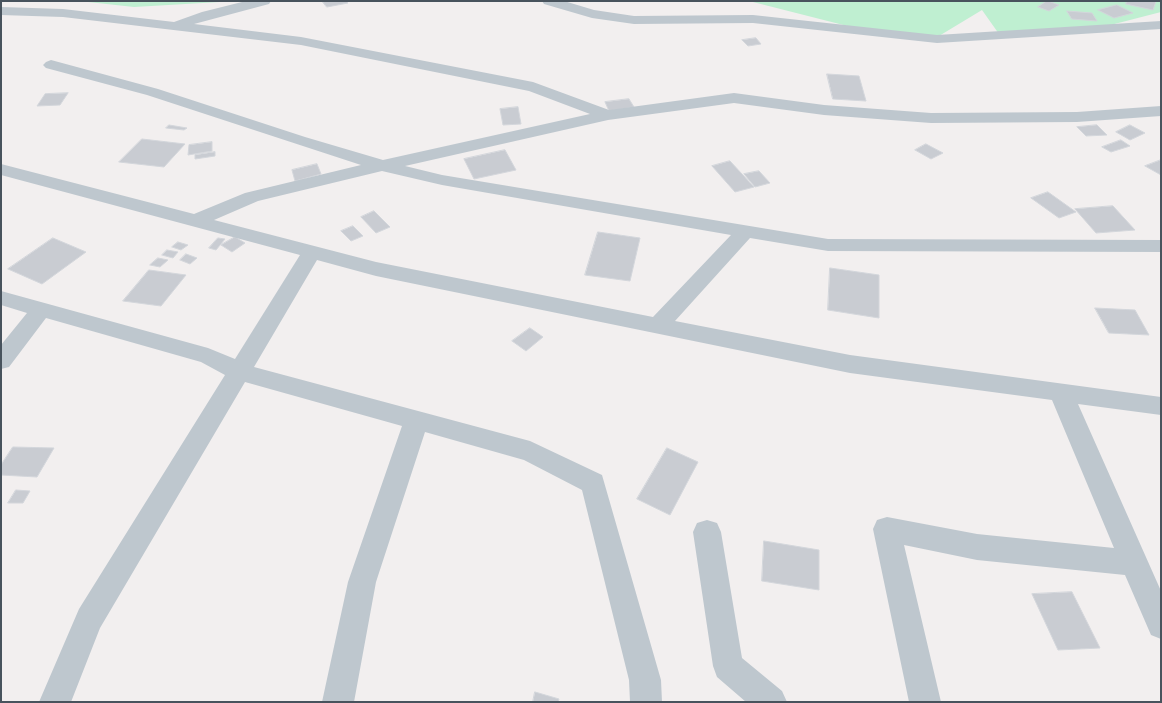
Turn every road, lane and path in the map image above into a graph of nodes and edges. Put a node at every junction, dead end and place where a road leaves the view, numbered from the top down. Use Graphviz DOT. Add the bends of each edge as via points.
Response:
graph roads {
  1 [pos="264,1"];
  2 [pos="549,1"];
  3 [pos="1,11"];
  4 [pos="1161,25"];
  5 [pos="174,27"];
  6 [pos="51,65"];
  7 [pos="1161,111"];
  8 [pos="608,115"];
  9 [pos="383,166"];
  10 [pos="1,169"];
  11 [pos="194,221"];
  12 [pos="746,231"];
  13 [pos="1161,246"];
  14 [pos="312,253"];
  15 [pos="1,298"];
  16 [pos="41,310"];
  17 [pos="657,326"];
  18 [pos="1,361"];
  19 [pos="240,372"];
  20 [pos="1061,393"];
  21 [pos="1161,406"];
  22 [pos="417,419"];
  23 [pos="707,532"];
  24 [pos="1134,563"];
  25 [pos="1153,590"];
  26 [pos="1161,625"];
  27 [pos="55,702"];
  28 [pos="338,702"];
  29 [pos="646,702"];
  30 [pos="771,702"];
  31 [pos="926,702"];
  1 -- 5 [label="street"];
  2 -- 4 [label="street" via="592,14 634,20 753,20 937,39"];
  3 -- 5 [label="street" via="62,13"];
  5 -- 8 [label="street" via="301,41 523,85"];
  6 -- 9 [label="street" via="104,76 136,89 196,104"];
  7 -- 8 [label="street" via="1077,118 931,118 824,110 734,98"];
  8 -- 9 [label="street"];
  9 -- 11 [label="street" via="252,197"];
  9 -- 12 [label="street" via="442,180"];
  10 -- 11 [label="street"];
  11 -- 14 [label="street"];
  12 -- 13 [label="street" via="828,245"];
  12 -- 17 [label="street"];
  14 -- 17 [label="street"];
  14 -- 19 [label="street"];
  15 -- 16 [label="street"];
  16 -- 18 [label="street"];
  16 -- 19 [label="street" via="208,356"];
  17 -- 20 [label="street" via="850,364"];
  19 -- 22 [label="street"];
  19 -- 27 [label="street" via="89,619"];
  20 -- 21 [label="street"];
  20 -- 24 [label="street"];
  22 -- 28 [label="street" via="362,582"];
  22 -- 29 [label="street" via="530,451 593,483 645,680"];
  23 -- 30 [label="street" via="728,666"];
  24 -- 25 [label="street"];
  24 -- 31 [label="street" via="977,547 887,529"];
  25 -- 26 [label="street"];
}
